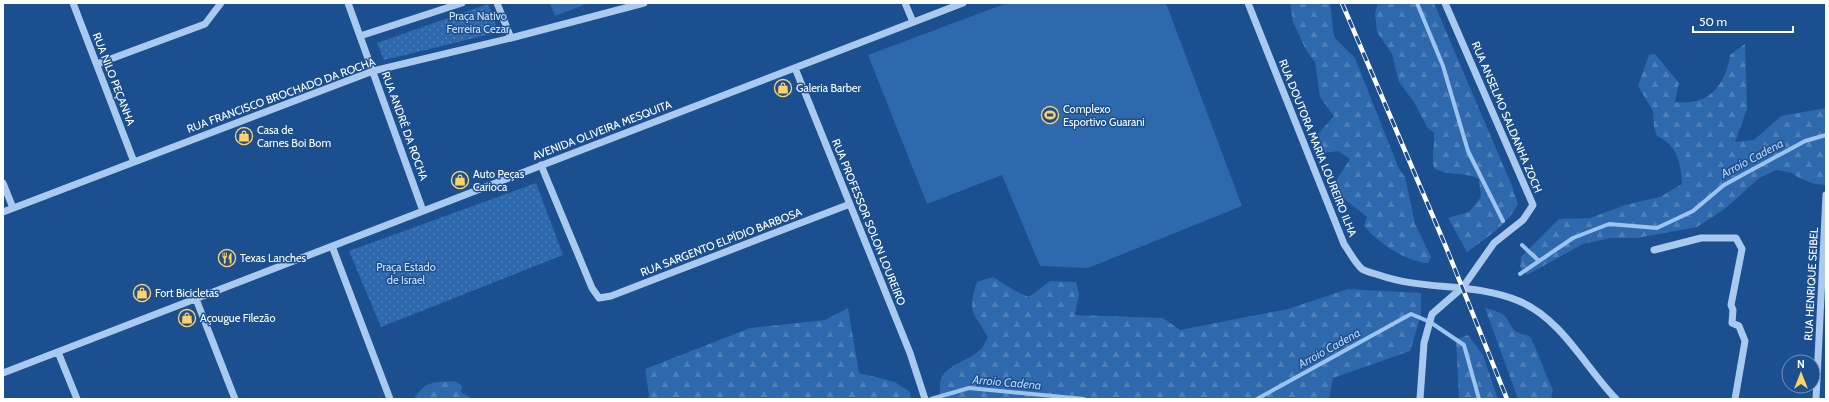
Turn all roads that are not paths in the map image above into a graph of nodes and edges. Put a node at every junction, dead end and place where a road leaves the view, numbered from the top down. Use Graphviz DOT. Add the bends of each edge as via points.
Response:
graph roads {
  1 [pos="73,3"];
  2 [pos="221,3"];
  3 [pos="348,3"];
  4 [pos="462,3"];
  5 [pos="497,3"];
  6 [pos="644,3"];
  7 [pos="905,3"];
  8 [pos="963,3"];
  9 [pos="1248,3"];
  10 [pos="1446,3"];
  11 [pos="913,22"];
  12 [pos="360,36"];
  13 [pos="511,38"];
  14 [pos="96,64"];
  15 [pos="795,68"];
  16 [pos="373,71"];
  17 [pos="134,162"];
  18 [pos="541,165"];
  19 [pos="3,183"];
  20 [pos="1826,194"];
  21 [pos="850,204"];
  22 [pos="13,208"];
  23 [pos="423,211"];
  24 [pos="3,212"];
  25 [pos="332,246"];
  26 [pos="1654,250"];
  27 [pos="1463,287"];
  28 [pos="196,299"];
  29 [pos="58,352"];
  30 [pos="3,373"];
  31 [pos="77,399"];
  32 [pos="235,399"];
  33 [pos="390,399"];
  34 [pos="925,399"];
  35 [pos="1420,399"];
  36 [pos="1616,399"];
  37 [pos="1735,399"];
  38 [pos="1816,399"];
  1 -- 14 [label="street, RUA NILO PEÇANHA"];
  2 -- 14 [label="street" via="205,24"];
  3 -- 12 [label="street, RUA ANDRÉ DA ROCHA"];
  4 -- 12 [label="street"];
  5 -- 13 [label="street"];
  6 -- 13 [label="street, RUA FRANCISCO BROCHADO DA ROCHA"];
  7 -- 11 [label="street"];
  8 -- 11 [label="street, AVENIDA OLIVEIRA MESQUITA"];
  9 -- 27 [label="street, RUA DOUTORA MARIA LOUREIRO ILHA" via="1344,244 1362,269 1412,284"];
  10 -- 27 [label="street, RUA ANSELMO SALDANHA ZOCH" via="1533,205 1523,220 1494,243"];
  11 -- 15 [label="street, AVENIDA OLIVEIRA MESQUITA"];
  12 -- 16 [label="street, RUA ANDRÉ DA ROCHA"];
  13 -- 16 [label="street, RUA FRANCISCO BROCHADO DA ROCHA"];
  14 -- 17 [label="street, RUA NILO PEÇANHA"];
  15 -- 18 [label="street, AVENIDA OLIVEIRA MESQUITA"];
  15 -- 21 [label="street, RUA PROFESSOR SOLON LOUREIRO"];
  16 -- 17 [label="street, RUA FRANCISCO BROCHADO DA ROCHA"];
  16 -- 23 [label="street, RUA ANDRÉ DA ROCHA"];
  17 -- 22 [label="street, RUA FRANCISCO BROCHADO DA ROCHA"];
  18 -- 21 [label="street, RUA SARGENTO ELPÍDIO BARBOSA" via="592,288 599,298 611,296"];
  18 -- 23 [label="street, AVENIDA OLIVEIRA MESQUITA"];
  19 -- 22 [label="street"];
  20 -- 38 [label="street, RUA HENRIQUE SEIBEL"];
  21 -- 34 [label="street, RUA PROFESSOR SOLON LOUREIRO" via="910,353"];
  22 -- 24 [label="street, RUA FRANCISCO BROCHADO DA ROCHA"];
  23 -- 25 [label="street, AVENIDA OLIVEIRA MESQUITA"];
  25 -- 28 [label="street, AVENIDA OLIVEIRA MESQUITA"];
  25 -- 33 [label="street"];
  26 -- 37 [label="street" via="1701,238 1736,238 1742,249 1731,305 1732,323 1738,326 1745,342"];
  27 -- 35 [label="street" via="1432,314 1424,343"];
  27 -- 36 [label="street, RUA DOUTORA MARIA LOUREIRO ILHA" via="1519,301 1540,313 1558,329"];
  28 -- 29 [label="street, AVENIDA OLIVEIRA MESQUITA"];
  28 -- 32 [label="street"];
  29 -- 30 [label="street, AVENIDA OLIVEIRA MESQUITA"];
  29 -- 31 [label="street"];
}
